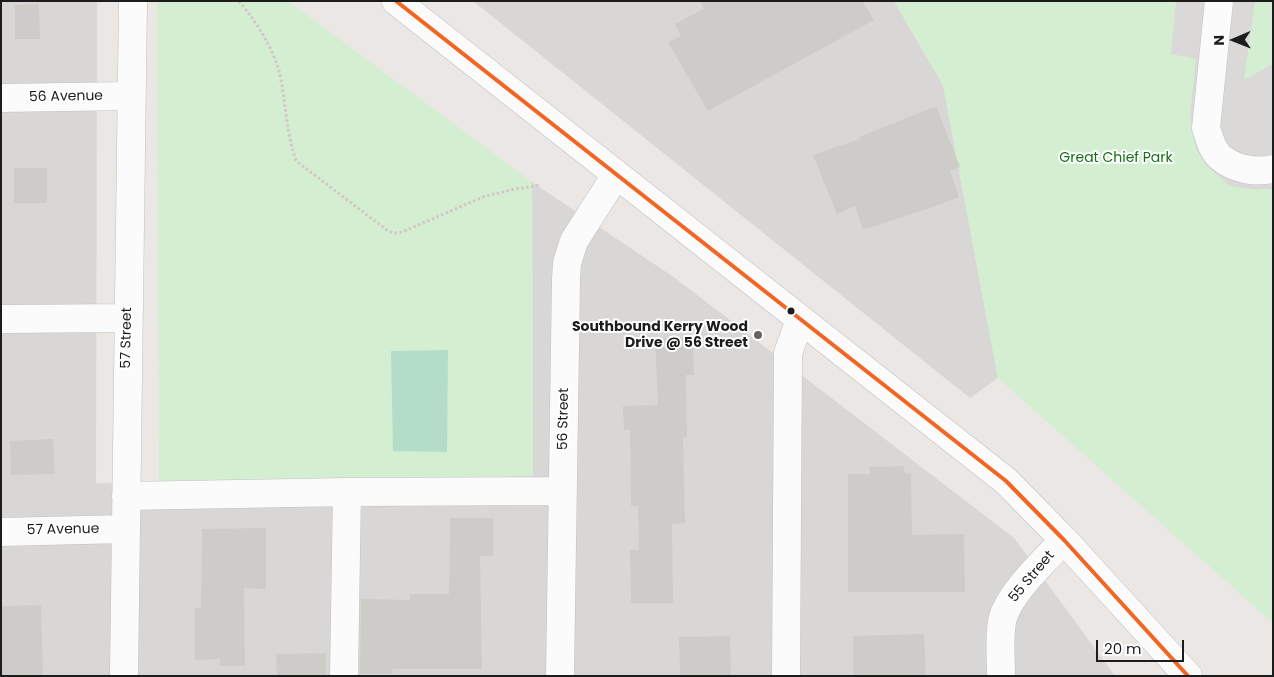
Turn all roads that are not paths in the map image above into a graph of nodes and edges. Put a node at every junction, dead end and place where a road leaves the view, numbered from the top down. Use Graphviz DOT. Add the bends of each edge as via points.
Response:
graph roads {
  1 [pos="133,1"];
  2 [pos="396,1"];
  3 [pos="1220,1"];
  4 [pos="130,96"];
  5 [pos="1,98"];
  6 [pos="1273,169"];
  7 [pos="616,175"];
  8 [pos="127,318"];
  9 [pos="1,319"];
  10 [pos="800,320"];
  11 [pos="563,491"];
  12 [pos="347,492"];
  13 [pos="126,496"];
  14 [pos="126,529"];
  15 [pos="1,532"];
  16 [pos="1064,540"];
  17 [pos="124,676"];
  18 [pos="344,676"];
  19 [pos="560,676"];
  20 [pos="786,676"];
  21 [pos="1001,676"];
  22 [pos="1188,676"];
  1 -- 4 [label="street, 57 Street"];
  2 -- 7 [label="street"];
  3 -- 6 [label="street" via="1206,128 1219,156 1252,171"];
  4 -- 5 [label="street, 56 Avenue"];
  4 -- 8 [label="street, 57 Street"];
  7 -- 10 [label="street"];
  7 -- 11 [label="street, 56 Street" via="574,241 568,263"];
  8 -- 9 [label="street"];
  8 -- 13 [label="street, 57 Street"];
  10 -- 16 [label="street" via="1006,480"];
  10 -- 20 [label="street" via="788,353"];
  11 -- 12 [label="street"];
  11 -- 19 [label="street, 56 Street"];
  12 -- 13 [label="street"];
  12 -- 18 [label="street"];
  13 -- 14 [label="street, 57 Street"];
  14 -- 15 [label="street, 57 Avenue"];
  14 -- 17 [label="street, 57 Street"];
  16 -- 21 [label="street, 55 Street" via="1009,604 1002,620"];
  16 -- 22 [label="street"];
}
